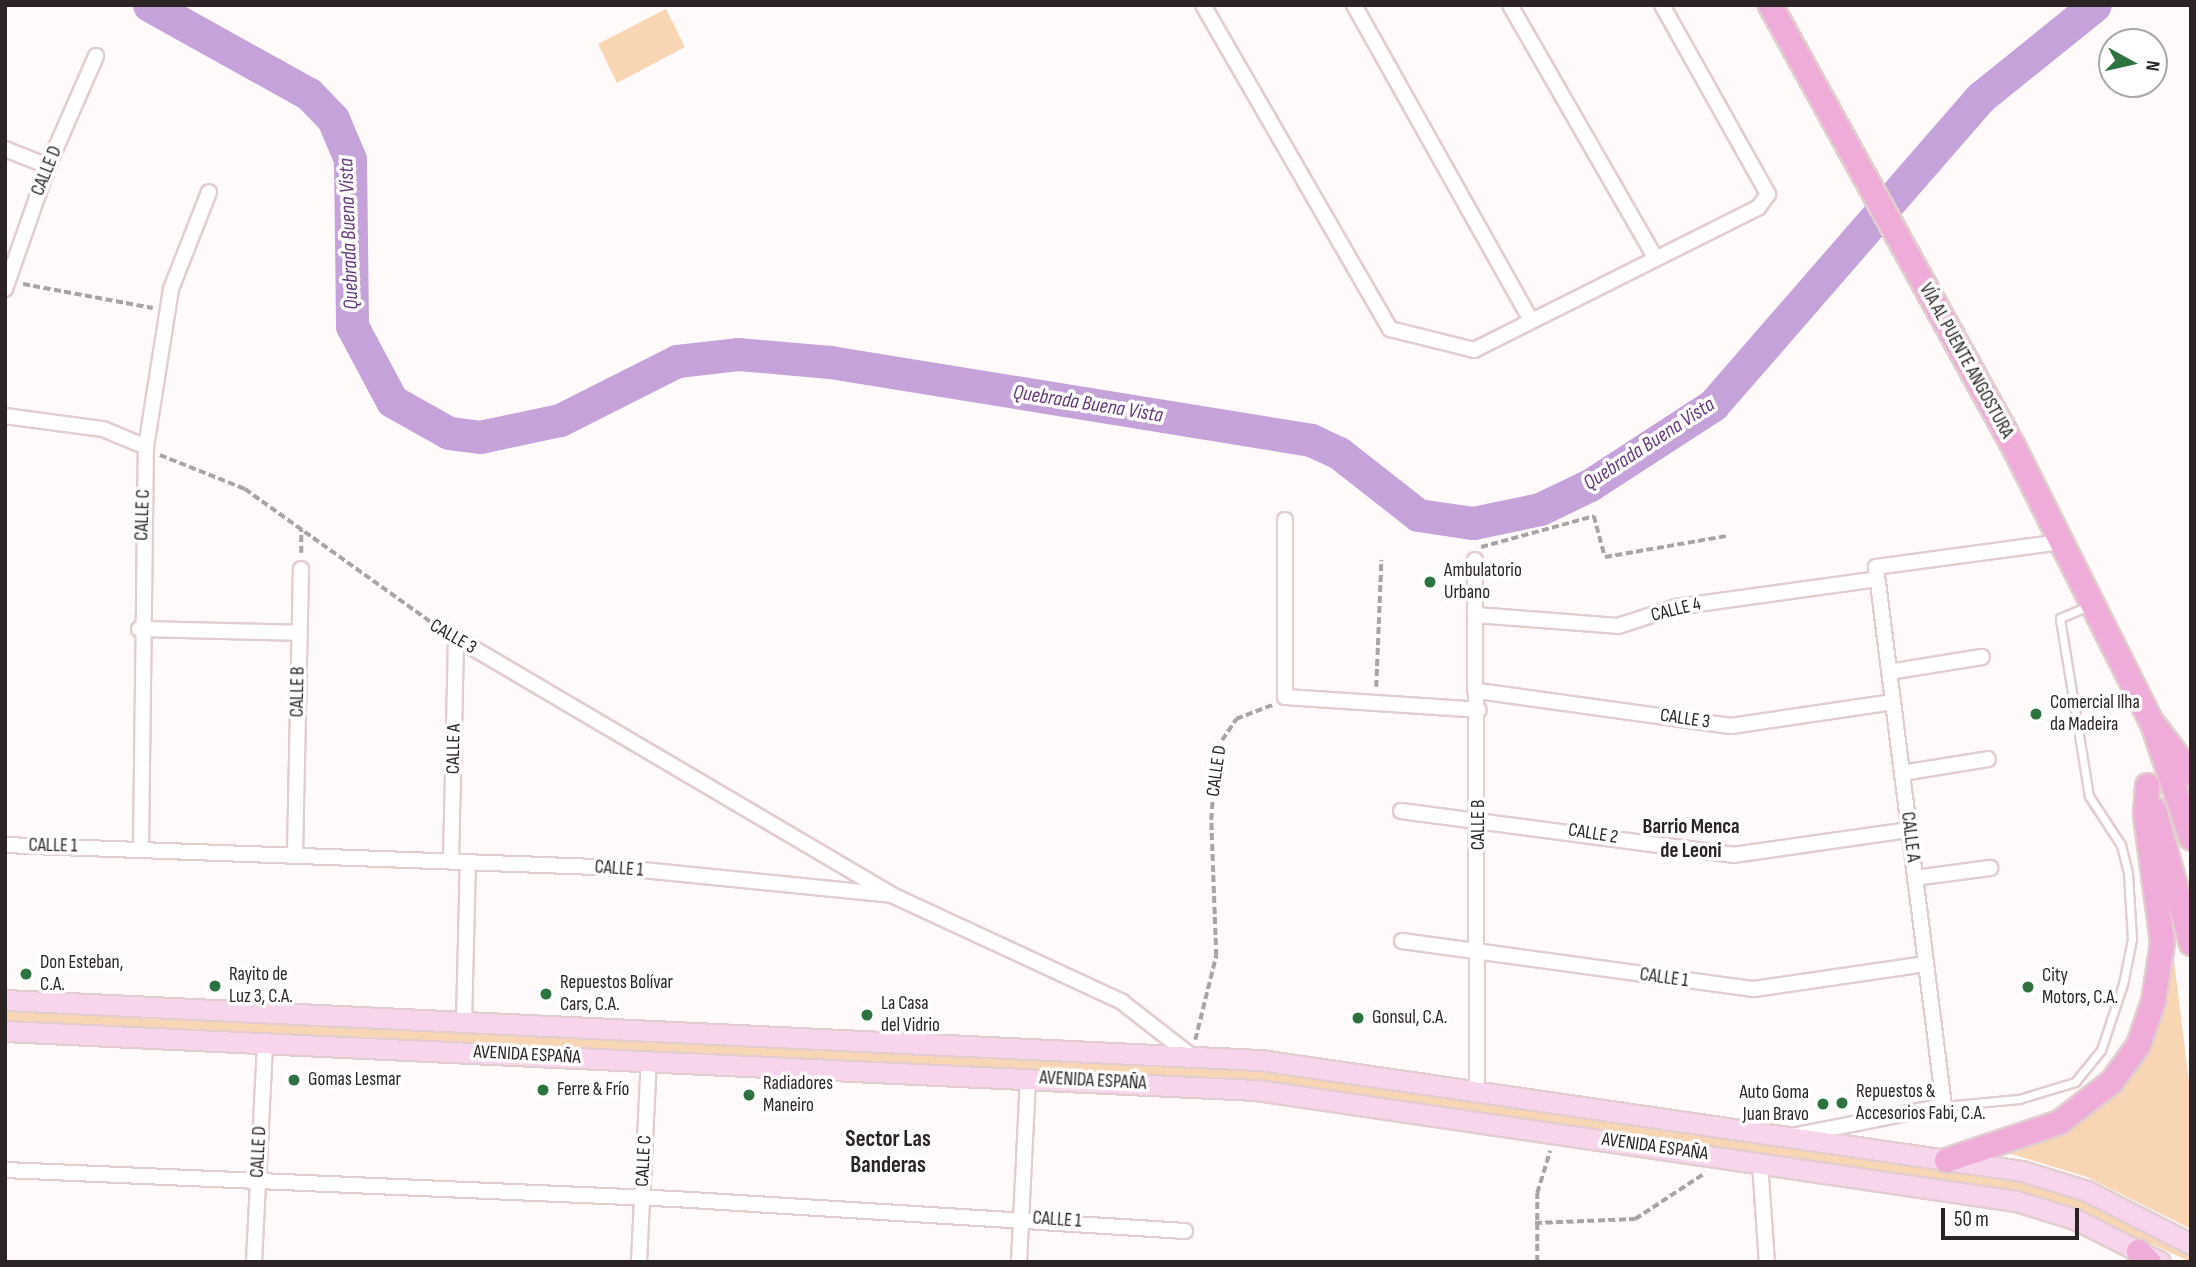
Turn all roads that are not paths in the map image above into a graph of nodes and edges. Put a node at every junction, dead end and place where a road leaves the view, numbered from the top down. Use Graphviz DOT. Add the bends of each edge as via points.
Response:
graph roads {
  1 [pos="1203,5"];
  2 [pos="1354,5"];
  3 [pos="1510,5"];
  4 [pos="1662,5"];
  5 [pos="1770,5"];
  6 [pos="96,56"];
  7 [pos="5,149"];
  8 [pos="48,166"];
  9 [pos="209,192"];
  10 [pos="1654,255"];
  11 [pos="6,284"];
  12 [pos="1531,321"];
  13 [pos="5,415"];
  14 [pos="146,447"];
  15 [pos="1285,520"];
  16 [pos="2061,542"];
  17 [pos="1475,560"];
  18 [pos="301,569"];
  19 [pos="1876,573"];
  20 [pos="2092,604"];
  21 [pos="1476,615"];
  22 [pos="139,629"];
  23 [pos="299,633"];
  24 [pos="456,638"];
  25 [pos="1982,657"];
  26 [pos="1889,672"];
  27 [pos="1478,691"];
  28 [pos="1893,702"];
  29 [pos="1479,710"];
  30 [pos="2152,723"];
  31 [pos="1988,759"];
  32 [pos="2190,772"];
  33 [pos="1902,773"];
  34 [pos="2147,785"];
  35 [pos="1401,811"];
  36 [pos="1479,820"];
  37 [pos="1909,830"];
  38 [pos="2191,838"];
  39 [pos="5,845"];
  40 [pos="141,848"];
  41 [pos="295,854"];
  42 [pos="452,862"];
  43 [pos="468,862"];
  44 [pos="1990,868"];
  45 [pos="1915,878"];
  46 [pos="892,895"];
  47 [pos="1402,941"];
  48 [pos="2191,943"];
  49 [pos="1478,952"];
  50 [pos="1926,964"];
  51 [pos="5,1000"];
  52 [pos="464,1022"];
  53 [pos="5,1031"];
  54 [pos="265,1043"];
  55 [pos="1190,1055"];
  56 [pos="649,1061"];
  57 [pos="1028,1078"];
  58 [pos="1477,1090"];
  59 [pos="1944,1107"];
  60 [pos="1788,1136"];
  61 [pos="1946,1160"];
  62 [pos="1760,1163"];
  63 [pos="5,1170"];
  64 [pos="258,1180"];
  65 [pos="642,1198"];
  66 [pos="1021,1218"];
  67 [pos="1185,1231"];
  68 [pos="2191,1244"];
  69 [pos="2143,1256"];
  70 [pos="254,1262"];
  71 [pos="639,1262"];
  72 [pos="1018,1262"];
  73 [pos="1767,1262"];
  74 [pos="2161,1262"];
  1 -- 12 [label="street" via="1390,330 1474,350"];
  2 -- 12 [label="street"];
  3 -- 10 [label="street"];
  4 -- 10 [label="street" via="1768,194 1758,208"];
  5 -- 16 [label="main road, VÍA AL PUENTE ANGOSTURA"];
  6 -- 8 [label="street, CALLE D"];
  7 -- 8 [label="street"];
  8 -- 11 [label="street, CALLE D"];
  9 -- 14 [label="street, CALLE C" via="167,311"];
  10 -- 12 [label="street"];
  13 -- 14 [label="street" via="103,429"];
  14 -- 22 [label="street, CALLE C"];
  15 -- 29 [label="street" via="1285,698"];
  16 -- 19 [label="street, CALLE 4"];
  16 -- 20 [label="main road, VÍA AL PUENTE ANGOSTURA"];
  17 -- 21 [label="street, CALLE B"];
  18 -- 23 [label="street, CALLE B"];
  19 -- 21 [label="street, CALLE 4" via="1676,607 1618,626"];
  19 -- 26 [label="street, CALLE A"];
  20 -- 30 [label="main road, VÍA AL PUENTE ANGOSTURA"];
  20 -- 59 [label="lane" via="2060,618 2087,788 2098,817 2121,845 2128,873 2132,939 2120,997 2101,1050 2075,1082 2018,1099"];
  21 -- 27 [label="street, CALLE B"];
  22 -- 23 [label="street"];
  22 -- 40 [label="street, CALLE C"];
  23 -- 41 [label="street, CALLE B"];
  24 -- 42 [label="street, CALLE A"];
  24 -- 46 [label="street, CALLE 3"];
  25 -- 26 [label="street"];
  26 -- 28 [label="street, CALLE A"];
  27 -- 28 [label="street, CALLE 3" via="1731,726"];
  27 -- 29 [label="street, CALLE B"];
  28 -- 33 [label="street, CALLE A"];
  29 -- 36 [label="street, CALLE B"];
  30 -- 32 [label="main road"];
  30 -- 34 [label="main road"];
  30 -- 38 [label="main road"];
  31 -- 33 [label="street"];
  33 -- 37 [label="street, CALLE A"];
  34 -- 48 [label="main road"];
  34 -- 61 [label="main road" via="2145,814 2162,942 2153,1001 2138,1045 2111,1082 2059,1122"];
  35 -- 36 [label="street, CALLE 2"];
  36 -- 37 [label="street, CALLE 2" via="1733,855"];
  36 -- 49 [label="street, CALLE B"];
  37 -- 45 [label="street, CALLE A"];
  39 -- 40 [label="street, CALLE 1"];
  40 -- 41 [label="street, CALLE 1"];
  41 -- 42 [label="street, CALLE 1"];
  42 -- 43 [label="street, CALLE 1"];
  43 -- 46 [label="street, CALLE 1" via="622,868"];
  43 -- 52 [label="street"];
  44 -- 45 [label="street"];
  45 -- 50 [label="street, CALLE A"];
  46 -- 55 [label="street, CALLE 1" via="1122,1002"];
  47 -- 49 [label="street, CALLE 1"];
  49 -- 50 [label="street, CALLE 1" via="1754,989"];
  49 -- 58 [label="street, CALLE B"];
  50 -- 59 [label="street, CALLE A"];
  51 -- 52 [label="main road, AVENIDA ESPAÑA"];
  52 -- 55 [label="main road, AVENIDA ESPAÑA"];
  53 -- 54 [label="main road, AVENIDA ESPAÑA"];
  54 -- 56 [label="main road, AVENIDA ESPAÑA"];
  54 -- 64 [label="street, CALLE D"];
  55 -- 58 [label="main road, AVENIDA ESPAÑA"];
  56 -- 57 [label="main road, AVENIDA ESPAÑA"];
  56 -- 65 [label="street, CALLE C"];
  57 -- 62 [label="main road, AVENIDA ESPAÑA" via="1257,1090"];
  57 -- 66 [label="street"];
  58 -- 60 [label="main road, AVENIDA ESPAÑA"];
  59 -- 60 [label="street, AVENIDA ESPAÑA"];
  60 -- 61 [label="main road, AVENIDA ESPAÑA"];
  61 -- 68 [label="main road, AVENIDA ESPAÑA" via="2060,1181"];
  62 -- 69 [label="main road, AVENIDA ESPAÑA" via="2035,1205"];
  62 -- 73 [label="street"];
  63 -- 64 [label="street, CALLE 1"];
  64 -- 65 [label="street, CALLE 1"];
  64 -- 70 [label="street, CALLE D"];
  65 -- 66 [label="street, CALLE 1"];
  65 -- 71 [label="street, CALLE C"];
  66 -- 67 [label="street, CALLE 1"];
  66 -- 72 [label="street"];
  69 -- 74 [label="main road, AVENIDA ESPAÑA"];
}
